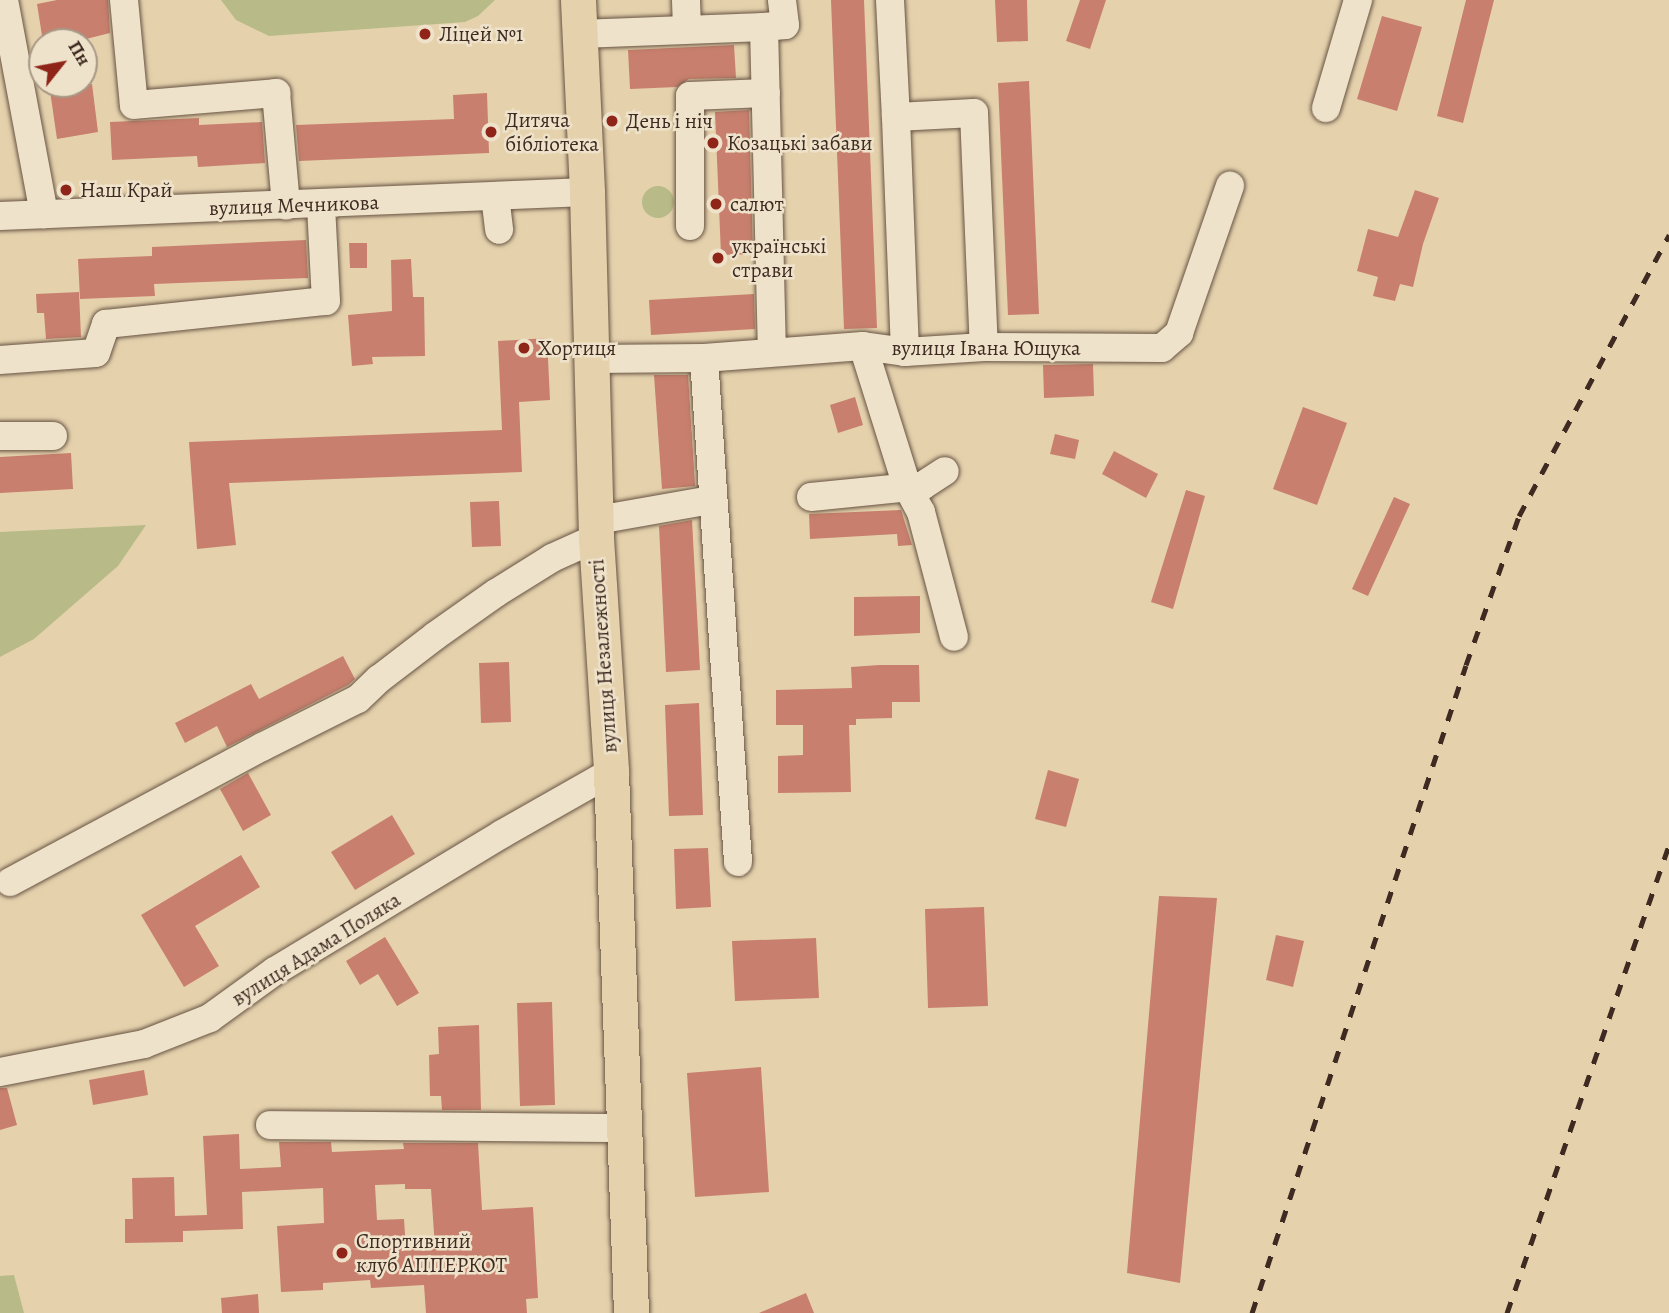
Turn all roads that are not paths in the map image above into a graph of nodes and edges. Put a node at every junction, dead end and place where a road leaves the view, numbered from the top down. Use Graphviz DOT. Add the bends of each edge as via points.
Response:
graph roads {
  1 [pos="4,0"];
  2 [pos="124,0"];
  3 [pos="578,0"];
  4 [pos="686,0"];
  5 [pos="782,0"];
  6 [pos="890,0"];
  7 [pos="1358,0"];
  8 [pos="764,27"];
  9 [pos="687,29"];
  10 [pos="580,34"];
  11 [pos="766,93"];
  12 [pos="1326,108"];
  13 [pos="896,117"];
  14 [pos="1230,186"];
  15 [pos="587,192"];
  16 [pos="495,196"];
  17 [pos="321,204"];
  18 [pos="286,206"];
  19 [pos="44,214"];
  20 [pos="0,216"];
  21 [pos="690,226"];
  22 [pos="499,230"];
  23 [pos="863,346"];
  24 [pos="984,347"];
  25 [pos="772,352"];
  26 [pos="905,352"];
  27 [pos="704,358"];
  28 [pos="591,359"];
  29 [pos="0,360"];
  30 [pos="0,436"];
  31 [pos="53,436"];
  32 [pos="946,471"];
  33 [pos="908,486"];
  34 [pos="810,497"];
  35 [pos="711,500"];
  36 [pos="596,529"];
  37 [pos="954,637"];
  38 [pos="611,772"];
  39 [pos="738,862"];
  40 [pos="10,882"];
  41 [pos="0,1072"];
  42 [pos="270,1125"];
  43 [pos="624,1128"];
  44 [pos="631,1313"];
  1 -- 19 [label="street"];
  2 -- 18 [label="street" via="134,105 276,93"];
  3 -- 10 [label="main road, вулиця Незалежності"];
  4 -- 9 [label="street"];
  5 -- 8 [label="street" via="785,24"];
  6 -- 13 [label="street"];
  7 -- 12 [label="street"];
  8 -- 9 [label="street"];
  8 -- 11 [label="street"];
  9 -- 10 [label="street"];
  10 -- 15 [label="main road, вулиця Незалежності"];
  11 -- 21 [label="street" via="690,96"];
  11 -- 25 [label="street"];
  13 -- 24 [label="street" via="974,113"];
  13 -- 26 [label="street"];
  14 -- 24 [label="street, вулиця Івана Ющука" via="1179,333 1162,348"];
  15 -- 16 [label="street, вулиця Мечникова"];
  15 -- 28 [label="main road, вулиця Незалежності"];
  16 -- 17 [label="street, вулиця Мечникова"];
  16 -- 22 [label="street"];
  17 -- 18 [label="street, вулиця Мечникова"];
  17 -- 29 [label="street" via="326,301 106,324 96,353"];
  18 -- 19 [label="street, вулиця Мечникова"];
  19 -- 20 [label="street, вулиця Мечникова"];
  23 -- 25 [label="street, вулиця Івана Ющука"];
  23 -- 26 [label="street, вулиця Івана Ющука"];
  23 -- 33 [label="street"];
  24 -- 26 [label="street, вулиця Івана Ющука"];
  25 -- 27 [label="street, вулиця Івана Ющука"];
  27 -- 28 [label="street, вулиця Івана Ющука"];
  27 -- 35 [label="street"];
  28 -- 36 [label="main road, вулиця Незалежності"];
  30 -- 31 [label="street"];
  32 -- 33 [label="street" via="922,486"];
  33 -- 34 [label="street"];
  33 -- 37 [label="street" via="921,512"];
  35 -- 36 [label="street"];
  35 -- 39 [label="street"];
  36 -- 38 [label="main road, вулиця Незалежності"];
  36 -- 40 [label="street" via="435,636 358,699"];
  38 -- 41 [label="street, вулиця Адама Поляка" via="275,971 210,1017 144,1044"];
  38 -- 43 [label="main road, вулиця Незалежності"];
  42 -- 43 [label="street"];
  43 -- 44 [label="main road, вулиця Незалежності"];
}
